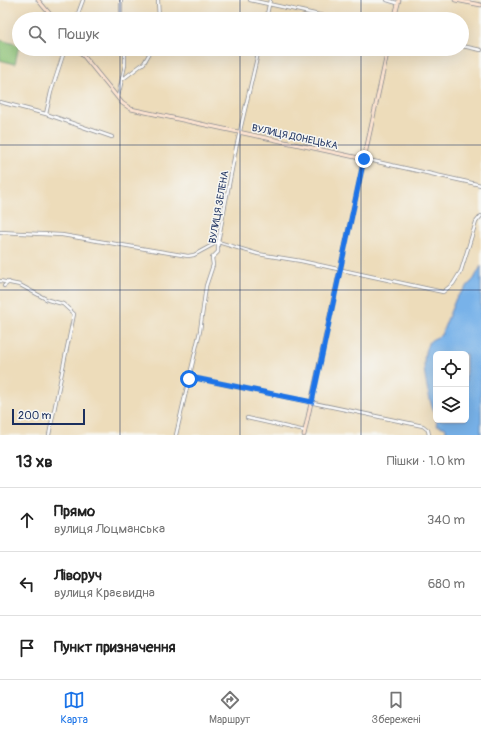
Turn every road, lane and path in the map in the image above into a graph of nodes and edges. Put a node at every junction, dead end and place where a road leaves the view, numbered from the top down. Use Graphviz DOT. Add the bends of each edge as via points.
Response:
graph roads {
  1 [pos="38,0"];
  2 [pos="83,0"];
  3 [pos="121,0"];
  4 [pos="158,0"];
  5 [pos="250,0"];
  6 [pos="270,0"];
  7 [pos="386,0"];
  8 [pos="455,0"];
  9 [pos="398,2"];
  10 [pos="269,4"];
  11 [pos="481,5"];
  12 [pos="48,12"];
  13 [pos="79,12"];
  14 [pos="121,12"];
  15 [pos="158,12"];
  16 [pos="267,12"];
  17 [pos="306,12"];
  18 [pos="396,12"];
  19 [pos="469,47"];
  20 [pos="481,50"];
  21 [pos="64,56"];
  22 [pos="84,56"];
  23 [pos="125,56"];
  24 [pos="148,56"];
  25 [pos="257,56"];
  26 [pos="386,56"];
  27 [pos="123,79"];
  28 [pos="118,97"];
  29 [pos="0,102"];
  30 [pos="46,114"];
  31 [pos="241,132"];
  32 [pos="112,137"];
  33 [pos="364,159"];
  34 [pos="481,185"];
  35 [pos="481,216"];
  36 [pos="0,232"];
  37 [pos="218,242"];
  38 [pos="340,270"];
  39 [pos="0,281"];
  40 [pos="10,282"];
  41 [pos="4,286"];
  42 [pos="190,377"];
  43 [pos="312,402"];
  44 [pos="247,418"];
  45 [pos="305,433"];
  46 [pos="49,435"];
  47 [pos="176,435"];
  48 [pos="429,435"];
  1 -- 12 [label="street"];
  2 -- 13 [label="street"];
  3 -- 14 [label="street"];
  4 -- 15 [label="street"];
  5 -- 10 [label="street"];
  6 -- 10 [label="street"];
  7 -- 9 [label="street"];
  8 -- 11 [label="street"];
  9 -- 18 [label="street"];
  10 -- 16 [label="street"];
  10 -- 17 [label="street"];
  19 -- 20 [label="street"];
  21 -- 30 [label="street"];
  22 -- 28 [label="street"];
  23 -- 27 [label="street"];
  24 -- 27 [label="street" via="144,63"];
  25 -- 31 [label="street, ВУЛИЦЯ ЗЕЛЕНА"];
  26 -- 33 [label="street"];
  27 -- 28 [label="street"];
  28 -- 31 [label="street, ВУЛИЦЯ ДОНЕЦЬКА" via="129,108"];
  29 -- 30 [label="street"];
  30 -- 32 [label="street"];
  31 -- 33 [label="street, ВУЛИЦЯ ДОНЕЦЬКА"];
  31 -- 37 [label="street, ВУЛИЦЯ ЗЕЛЕНА"];
  33 -- 34 [label="street, ВУЛИЦЯ ДОНЕЦЬКА"];
  33 -- 38 [label="street"];
  35 -- 38 [label="street" via="476,222 461,271 446,291 440,292"];
  36 -- 37 [label="street" via="62,235 188,256"];
  37 -- 38 [label="street" via="250,252"];
  37 -- 42 [label="street, ВУЛИЦЯ ЗЕЛЕНА" via="218,252 212,258 213,265 206,286 202,321"];
  38 -- 43 [label="street"];
  39 -- 40 [label="street"];
  40 -- 41 [label="street"];
  40 -- 46 [label="street" via="26,287 51,302 63,304 74,314"];
  42 -- 43 [label="street"];
  42 -- 47 [label="street, ВУЛИЦЯ ЗЕЛЕНА"];
  43 -- 45 [label="street"];
  43 -- 48 [label="street" via="423,426"];
  44 -- 45 [label="street"];
}
